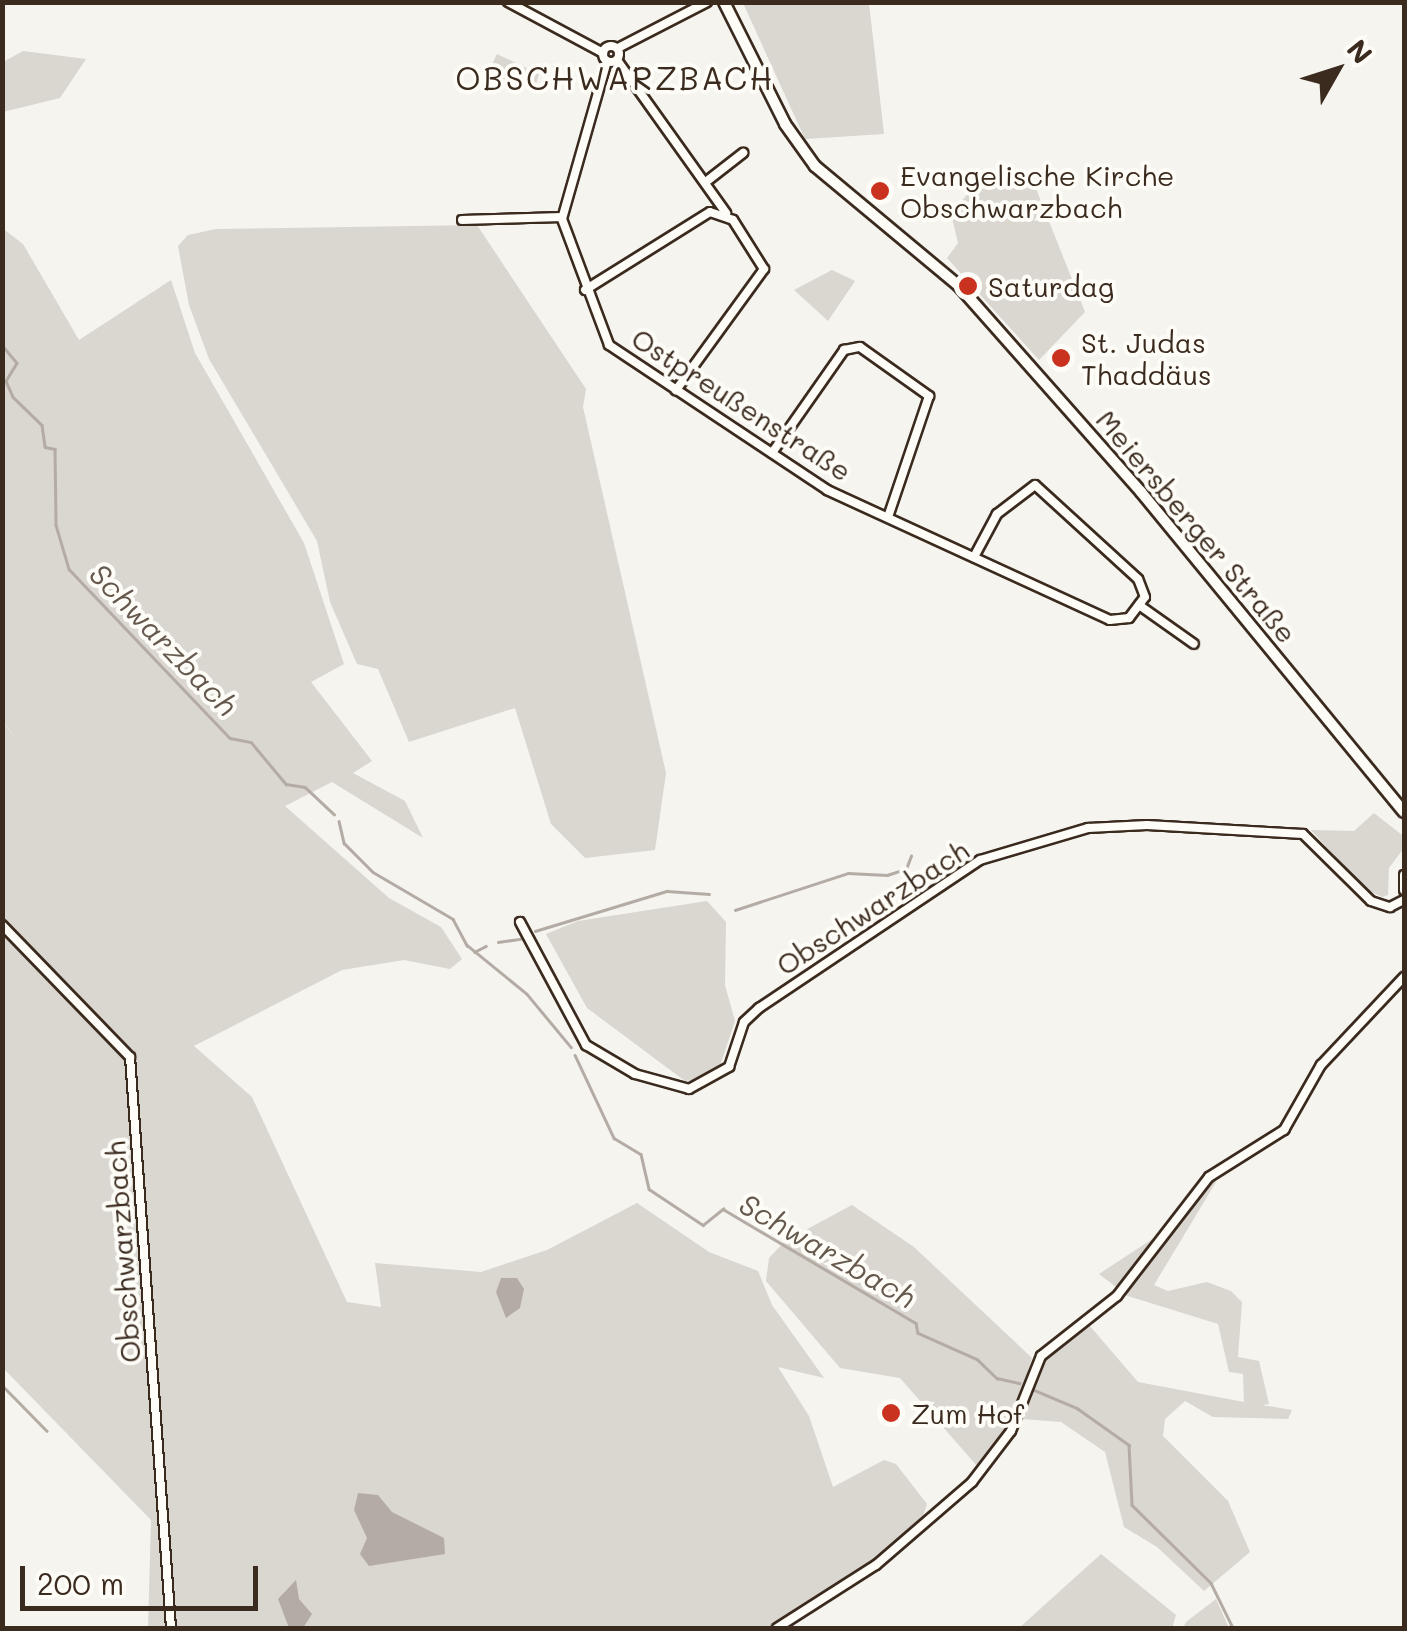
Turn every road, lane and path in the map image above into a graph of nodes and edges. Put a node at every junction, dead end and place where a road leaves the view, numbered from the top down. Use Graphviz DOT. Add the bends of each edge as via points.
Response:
graph roads {
  1 [pos="707,2"];
  2 [pos="724,2"];
  3 [pos="514,4"];
  4 [pos="618,48"];
  5 [pos="609,58"];
  6 [pos="743,153"];
  7 [pos="707,181"];
  8 [pos="726,213"];
  9 [pos="562,217"];
  10 [pos="462,220"];
  11 [pos="585,290"];
  12 [pos="676,390"];
  13 [pos="772,453"];
  14 [pos="888,517"];
  15 [pos="974,557"];
  16 [pos="1139,605"];
  17 [pos="1194,644"];
  18 [pos="1404,812"];
  19 [pos="1404,875"];
  20 [pos="1404,890"];
  21 [pos="1404,900"];
  22 [pos="520,922"];
  23 [pos="2,924"];
  24 [pos="1404,977"];
  25 [pos="172,1628"];
  26 [pos="777,1628"];
  1 -- 4 [label="street"];
  2 -- 18 [label="main road, Meiersberger Straße" via="785,124 815,166 958,286 1166,521"];
  3 -- 5 [label="street"];
  4 -- 5 [label="street"];
  4 -- 5 [label="street" via="608,46"];
  5 -- 7 [label="street"];
  5 -- 9 [label="street"];
  6 -- 7 [label="street"];
  7 -- 8 [label="street"];
  8 -- 11 [label="street" via="710,212"];
  8 -- 12 [label="street" via="764,269"];
  9 -- 10 [label="street"];
  9 -- 11 [label="street, Ostpreußenstraße"];
  11 -- 12 [label="street, Ostpreußenstraße" via="609,345"];
  12 -- 13 [label="street, Ostpreußenstraße"];
  13 -- 14 [label="street, Ostpreußenstraße" via="827,490"];
  13 -- 14 [label="street" via="844,350 860,347 929,396"];
  14 -- 15 [label="street, Ostpreußenstraße"];
  15 -- 16 [label="street, Ostpreußenstraße" via="1110,620 1129,618"];
  15 -- 16 [label="street" via="997,514 1035,485 1138,578 1145,596"];
  16 -- 17 [label="street"];
  19 -- 20 [label="street"];
  21 -- 22 [label="street, Obschwarzbach" via="1390,907 1371,901 1303,834 1146,824 1088,828 980,860 759,1008 744,1022 729,1067 689,1089 634,1074 586,1045"];
  23 -- 25 [label="street, Obschwarzbach" via="130,1057"];
  24 -- 26 [label="street" via="1321,1065 1284,1130 1209,1177 1118,1296 1041,1356 1011,1431 972,1482 876,1565"];
}
